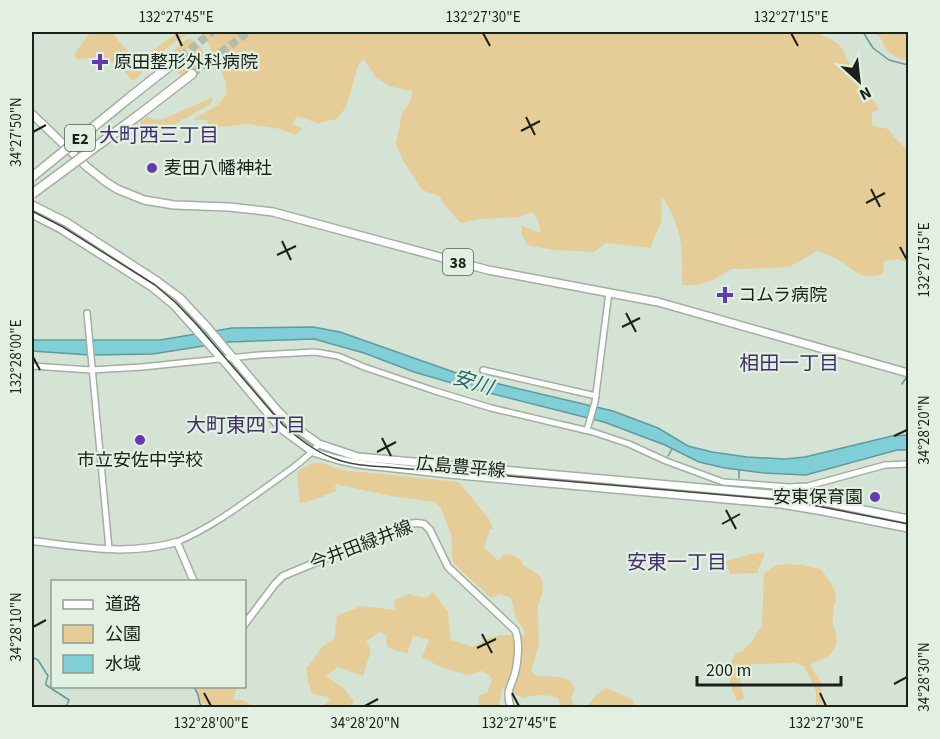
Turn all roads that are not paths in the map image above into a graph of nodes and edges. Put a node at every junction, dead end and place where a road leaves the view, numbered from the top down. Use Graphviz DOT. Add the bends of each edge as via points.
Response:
graph roads {
  1 [pos="181,57"];
  2 [pos="192,74"];
  3 [pos="32,114"];
  4 [pos="32,177"];
  5 [pos="32,194"];
  6 [pos="32,205"];
  7 [pos="32,214"];
  8 [pos="609,292"];
  9 [pos="87,313"];
  10 [pos="232,356"];
  11 [pos="220,358"];
  12 [pos="32,366"];
  13 [pos="91,368"];
  14 [pos="483,370"];
  15 [pos="909,373"];
  16 [pos="596,397"];
  17 [pos="587,429"];
  18 [pos="319,444"];
  19 [pos="313,452"];
  20 [pos="909,464"];
  21 [pos="909,519"];
  22 [pos="909,528"];
  23 [pos="32,541"];
  24 [pos="177,542"];
  25 [pos="109,549"];
  26 [pos="193,580"];
  27 [pos="246,622"];
  28 [pos="511,708"];
  1 -- 4 [label="highway, E2, bridge"];
  2 -- 5 [label="highway, E2, bridge"];
  3 -- 8 [label="main road, 38" via="106,182 144,200 273,212 488,270"];
  6 -- 10 [label="main road, 広島豊平線" via="66,222 180,298"];
  7 -- 11 [label="main road, 広島豊平線" via="152,287 174,305"];
  8 -- 15 [label="main road, 38" via="666,304"];
  8 -- 16 [label="street"];
  9 -- 13 [label="street"];
  10 -- 11 [label="street"];
  10 -- 17 [label="street" via="315,352 338,356 490,408"];
  10 -- 18 [label="main road, 広島豊平線" via="277,410"];
  11 -- 13 [label="street"];
  11 -- 19 [label="main road, 広島豊平線" via="283,430"];
  12 -- 13 [label="street"];
  13 -- 25 [label="street"];
  14 -- 16 [label="street"];
  16 -- 17 [label="street"];
  17 -- 20 [label="street" via="723,482 807,486 885,465"];
  18 -- 19 [label="street"];
  18 -- 21 [label="main road, 広島豊平線" via="358,457 781,495"];
  19 -- 22 [label="main road, 広島豊平線" via="336,459 459,475 781,504"];
  19 -- 24 [label="street" via="213,524"];
  23 -- 25 [label="main road"];
  24 -- 25 [label="main road" via="157,548"];
  24 -- 26 [label="main road"];
  27 -- 28 [label="main road, 今井田緑井線" via="284,576 408,524 424,524 448,567 516,630 516,671 507,699"];
}
